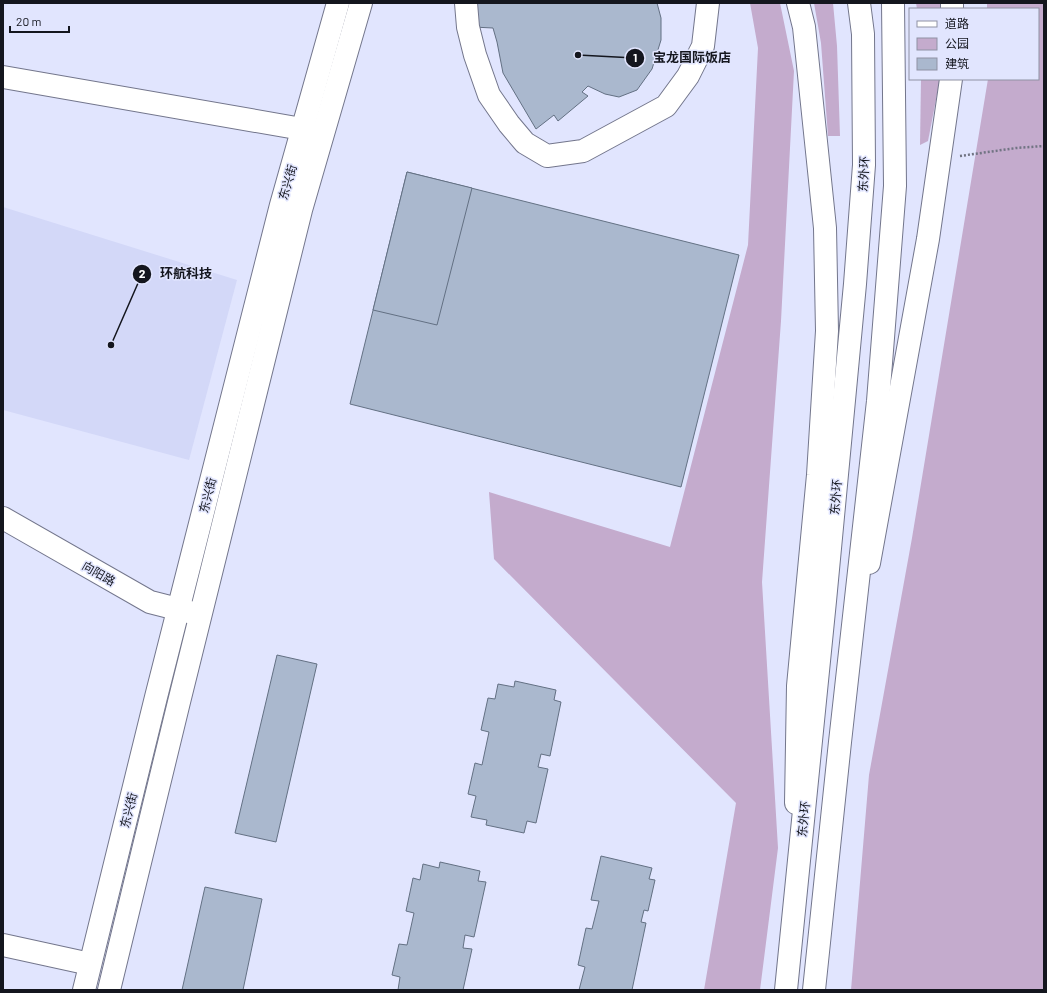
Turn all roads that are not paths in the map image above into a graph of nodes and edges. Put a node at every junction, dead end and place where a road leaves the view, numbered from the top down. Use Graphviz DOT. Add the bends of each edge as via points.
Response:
graph roads {
  1 [pos="338,3"];
  2 [pos="361,3"];
  3 [pos="466,3"];
  4 [pos="708,3"];
  5 [pos="798,3"];
  6 [pos="859,3"];
  7 [pos="893,3"];
  8 [pos="3,77"];
  9 [pos="951,80"];
  10 [pos="302,129"];
  11 [pos="323,135"];
  12 [pos="3,518"];
  13 [pos="178,609"];
  14 [pos="200,615"];
  15 [pos="845,696"];
  16 [pos="794,903"];
  17 [pos="3,945"];
  18 [pos="90,964"];
  19 [pos="84,990"];
  20 [pos="109,990"];
  21 [pos="786,990"];
  22 [pos="814,990"];
  1 -- 10 [label="main road, 东兴街"];
  2 -- 11 [label="main road, 东兴街"];
  3 -- 4 [label="main road" via="468,27 489,95 525,143 547,156 583,151 666,106 688,76 703,46"];
  5 -- 16 [label="main road" via="804,27 825,228 827,331 818,475 798,686"];
  6 -- 16 [label="main road, 东外环" via="863,34 864,165 826,593"];
  7 -- 15 [label="main road" via="895,186 878,401"];
  8 -- 10 [label="main road"];
  9 -- 15 [label="main road" via="928,239"];
  10 -- 11 [label="main road"];
  10 -- 13 [label="main road, 东兴街"];
  11 -- 14 [label="main road, 东兴街" via="301,210"];
  12 -- 13 [label="main road, 向阳路" via="150,602"];
  13 -- 14 [label="main road, 向阳路"];
  13 -- 18 [label="main road, 东兴街"];
  14 -- 20 [label="main road, 东兴街"];
  15 -- 22 [label="main road"];
  16 -- 21 [label="main road, 东外环"];
  17 -- 18 [label="main road"];
  18 -- 19 [label="main road, 东兴街"];
}
